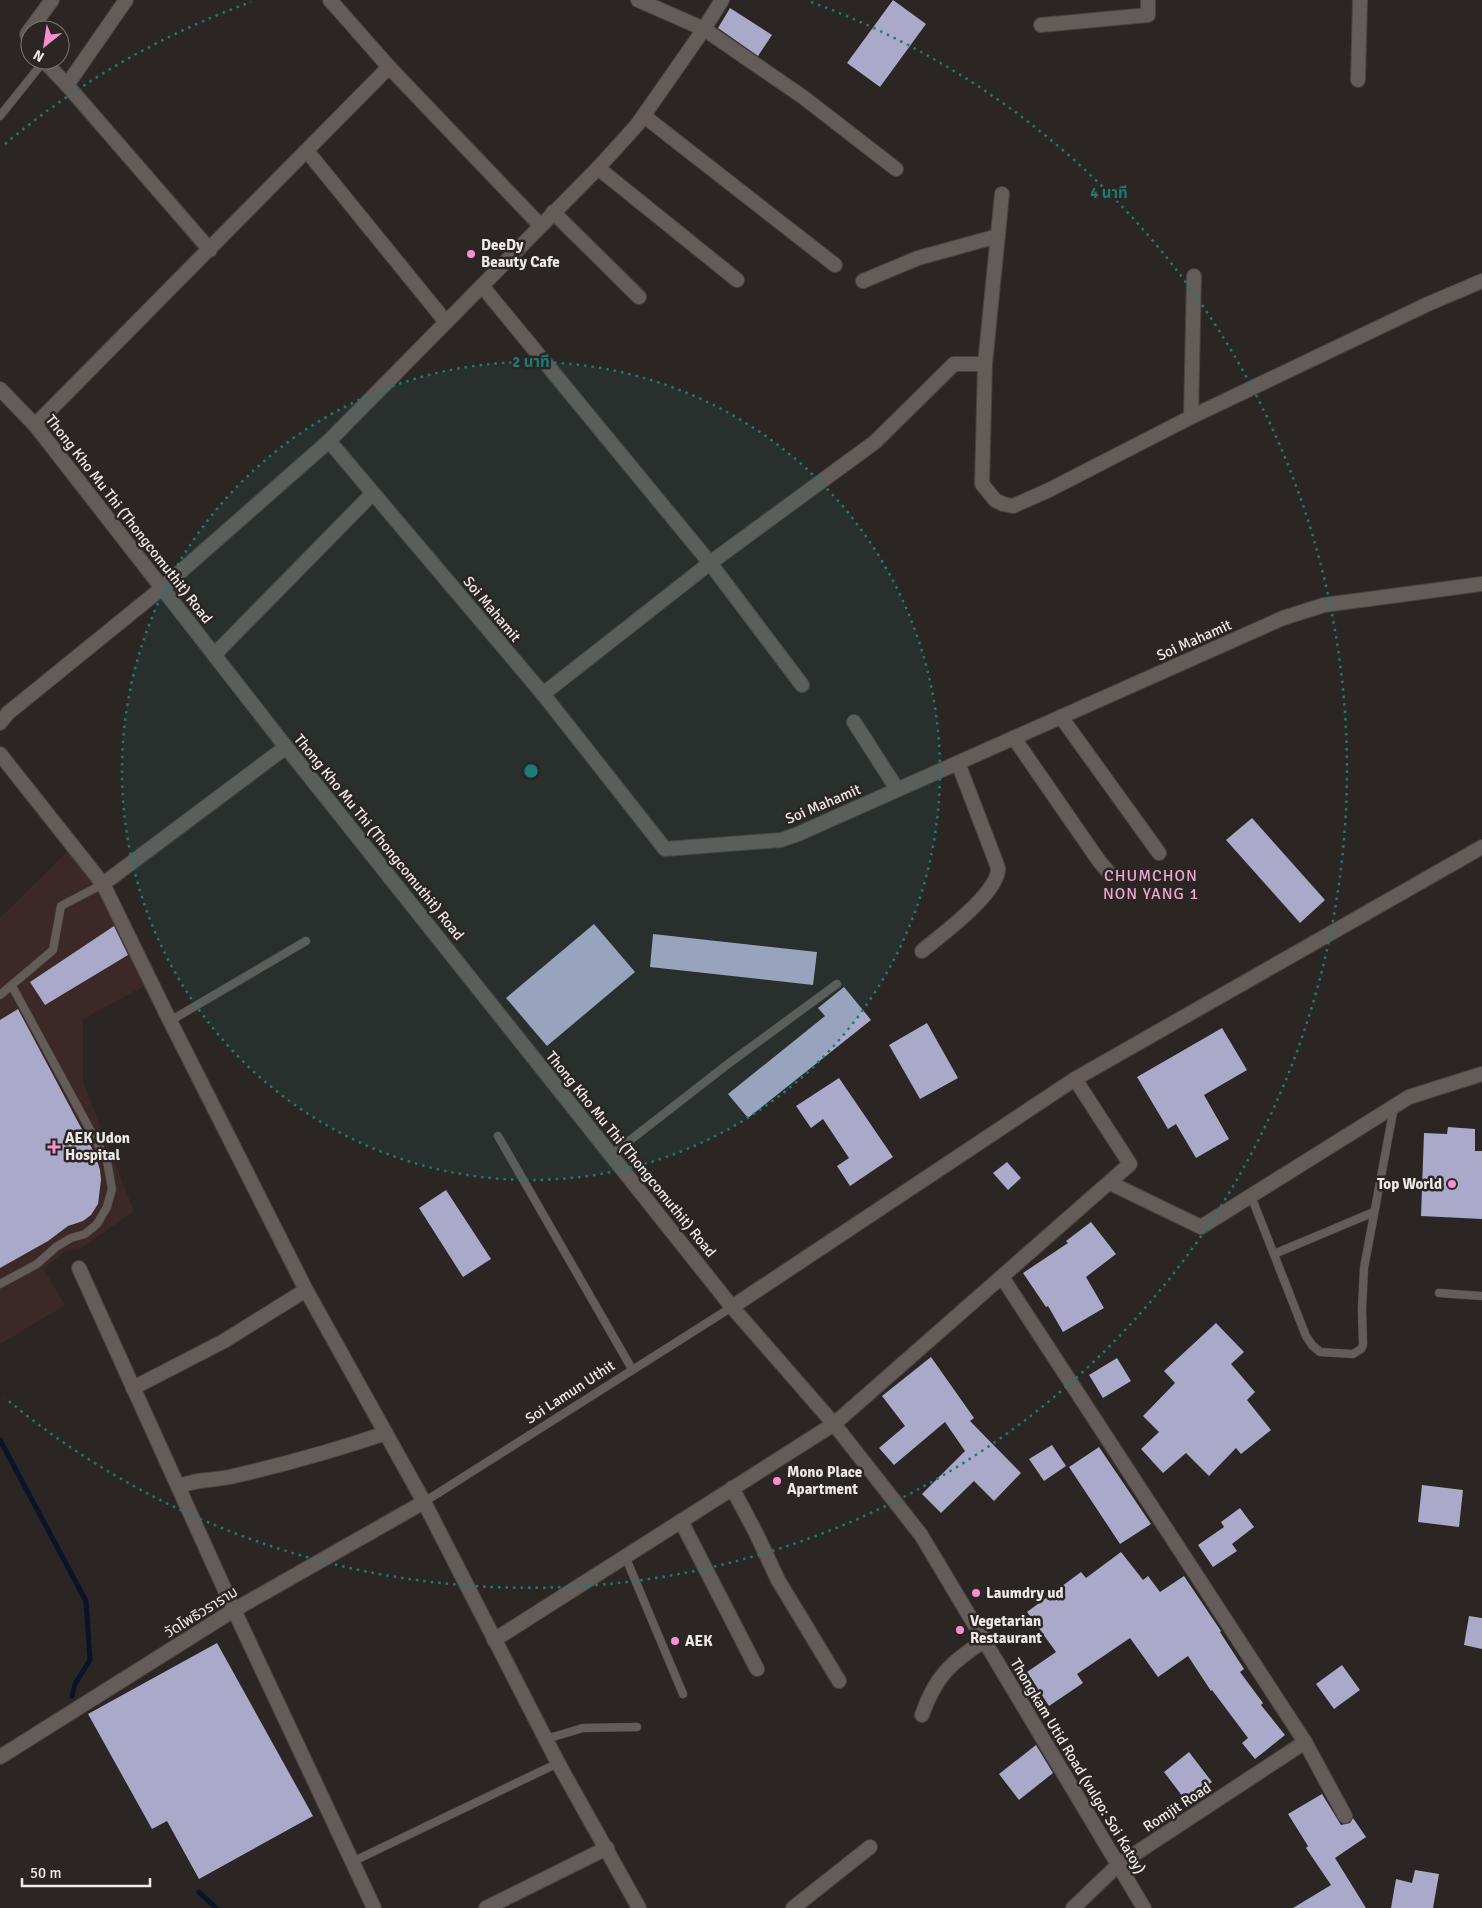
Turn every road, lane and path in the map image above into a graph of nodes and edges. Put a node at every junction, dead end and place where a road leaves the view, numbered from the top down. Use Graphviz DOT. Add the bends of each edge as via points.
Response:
graph roads {
  1 [pos="52,0"];
  2 [pos="126,0"];
  3 [pos="330,0"];
  4 [pos="638,0"];
  5 [pos="722,0"];
  6 [pos="1148,0"];
  7 [pos="1360,0"];
  8 [pos="37,20"];
  9 [pos="1042,25"];
  10 [pos="704,29"];
  11 [pos="389,68"];
  12 [pos="36,70"];
  13 [pos="52,70"];
  14 [pos="1358,80"];
  15 [pos="68,85"];
  16 [pos="0,116"];
  17 [pos="644,116"];
  18 [pos="307,151"];
  19 [pos="598,168"];
  20 [pos="896,169"];
  21 [pos="1002,194"];
  22 [pos="553,212"];
  23 [pos="540,225"];
  24 [pos="998,236"];
  25 [pos="210,250"];
  26 [pos="835,265"];
  27 [pos="1194,276"];
  28 [pos="737,280"];
  29 [pos="863,281"];
  30 [pos="1482,281"];
  31 [pos="482,286"];
  32 [pos="638,297"];
  33 [pos="446,322"];
  34 [pos="986,364"];
  35 [pos="0,389"];
  36 [pos="1191,417"];
  37 [pos="35,425"];
  38 [pos="329,442"];
  39 [pos="372,494"];
  40 [pos="710,564"];
  41 [pos="1482,584"];
  42 [pos="162,588"];
  43 [pos="214,655"];
  44 [pos="802,685"];
  45 [pos="543,694"];
  46 [pos="1061,717"];
  47 [pos="854,722"];
  48 [pos="0,723"];
  49 [pos="1014,738"];
  50 [pos="286,746"];
  51 [pos="0,754"];
  52 [pos="958,763"];
  53 [pos="897,789"];
  54 [pos="1482,847"];
  55 [pos="1159,853"];
  56 [pos="1110,874"];
  57 [pos="103,884"];
  58 [pos="306,941"];
  59 [pos="922,951"];
  60 [pos="837,984"];
  61 [pos="12,986"];
  62 [pos="0,995"];
  63 [pos="170,1021"];
  64 [pos="1482,1074"];
  65 [pos="1075,1079"];
  66 [pos="1394,1107"];
  67 [pos="498,1136"];
  68 [pos="611,1155"];
  69 [pos="1110,1183"];
  70 [pos="1251,1196"];
  71 [pos="1374,1212"];
  72 [pos="1274,1254"];
  73 [pos="79,1268"];
  74 [pos="1002,1276"];
  75 [pos="0,1284"];
  76 [pos="306,1290"];
  77 [pos="1439,1293"];
  78 [pos="1482,1296"];
  79 [pos="732,1307"];
  80 [pos="632,1369"];
  81 [pos="133,1388"];
  82 [pos="834,1424"];
  83 [pos="386,1433"];
  84 [pos="178,1487"];
  85 [pos="732,1488"];
  86 [pos="424,1502"];
  87 [pos="681,1521"];
  88 [pos="625,1556"];
  89 [pos="234,1610"];
  90 [pos="494,1640"];
  91 [pos="984,1641"];
  92 [pos="757,1670"];
  93 [pos="839,1681"];
  94 [pos="683,1694"];
  95 [pos="922,1714"];
  96 [pos="637,1727"];
  97 [pos="546,1739"];
  98 [pos="1305,1742"];
  99 [pos="0,1757"];
  100 [pos="558,1762"];
  101 [pos="1345,1816"];
  102 [pos="870,1847"];
  103 [pos="607,1848"];
  104 [pos="352,1862"];
  105 [pos="1118,1865"];
  106 [pos="374,1908"];
  107 [pos="486,1908"];
  108 [pos="639,1908"];
  109 [pos="793,1908"];
  110 [pos="1073,1908"];
  111 [pos="1144,1908"];
  1 -- 8 [label="street"];
  2 -- 15 [label="street"];
  3 -- 11 [label="street"];
  4 -- 10 [label="street"];
  5 -- 10 [label="street"];
  6 -- 9 [label="street" via="1148,15"];
  7 -- 14 [label="street"];
  10 -- 17 [label="street"];
  10 -- 20 [label="street" via="803,96"];
  11 -- 18 [label="street"];
  11 -- 23 [label="street"];
  12 -- 16 [label="lane"];
  13 -- 15 [label="street"];
  15 -- 25 [label="street"];
  17 -- 19 [label="street"];
  17 -- 26 [label="street"];
  18 -- 25 [label="street"];
  18 -- 33 [label="street"];
  19 -- 22 [label="street"];
  19 -- 28 [label="street"];
  21 -- 24 [label="street"];
  22 -- 23 [label="street"];
  22 -- 32 [label="street"];
  23 -- 31 [label="street"];
  24 -- 29 [label="street" via="918,258"];
  24 -- 34 [label="street"];
  25 -- 37 [label="street"];
  27 -- 36 [label="street"];
  30 -- 36 [label="street"];
  31 -- 33 [label="street"];
  31 -- 40 [label="street"];
  33 -- 38 [label="street"];
  34 -- 36 [label="street" via="982,484 995,500 1003,504 1013,506 1049,490"];
  34 -- 40 [label="street" via="954,364 875,442"];
  35 -- 37 [label="street, Thong Kho Mu Thi (Thongcomuthit) Road"];
  37 -- 42 [label="street, Thong Kho Mu Thi (Thongcomuthit) Road"];
  38 -- 39 [label="street, Soi Mahamit"];
  38 -- 42 [label="street"];
  39 -- 43 [label="street"];
  39 -- 45 [label="street, Soi Mahamit"];
  40 -- 44 [label="street"];
  40 -- 45 [label="street"];
  41 -- 46 [label="street, Soi Mahamit" via="1324,605 1283,618"];
  42 -- 43 [label="street, Thong Kho Mu Thi (Thongcomuthit) Road"];
  42 -- 48 [label="street" via="8,713"];
  43 -- 50 [label="street, Thong Kho Mu Thi (Thongcomuthit) Road"];
  45 -- 53 [label="street, Soi Mahamit" via="665,849 781,840"];
  46 -- 49 [label="street, Soi Mahamit"];
  46 -- 55 [label="street"];
  47 -- 53 [label="street"];
  49 -- 52 [label="street, Soi Mahamit"];
  49 -- 56 [label="street"];
  50 -- 57 [label="street"];
  50 -- 68 [label="street, Thong Kho Mu Thi (Thongcomuthit) Road"];
  51 -- 57 [label="street"];
  52 -- 53 [label="street, Soi Mahamit"];
  52 -- 59 [label="street" via="998,868 996,877 979,902"];
  54 -- 65 [label="street"];
  57 -- 61 [label="lane" via="61,906 53,950"];
  57 -- 63 [label="street"];
  58 -- 63 [label="lane"];
  60 -- 68 [label="lane"];
  61 -- 62 [label="lane"];
  61 -- 75 [label="lane" via="107,1161 112,1190 97,1224"];
  63 -- 76 [label="street"];
  64 -- 66 [label="street" via="1409,1097"];
  65 -- 69 [label="street" via="1130,1164"];
  65 -- 79 [label="street"];
  66 -- 70 [label="street"];
  66 -- 71 [label="lane"];
  67 -- 80 [label="lane"];
  68 -- 79 [label="street, Thong Kho Mu Thi (Thongcomuthit) Road"];
  69 -- 70 [label="street" via="1201,1227"];
  69 -- 74 [label="street"];
  70 -- 72 [label="lane"];
  71 -- 72 [label="lane"];
  71 -- 72 [label="lane" via="1364,1268 1363,1345 1353,1354 1320,1352 1312,1346"];
  73 -- 81 [label="street"];
  74 -- 82 [label="street"];
  74 -- 98 [label="street"];
  76 -- 81 [label="street" via="224,1341"];
  76 -- 83 [label="street"];
  77 -- 78 [label="lane"];
  79 -- 80 [label="lane, Soi Lamun Uthit"];
  79 -- 82 [label="street, Thongkam Utid Road (vulgo: Soi Katoy)"];
  80 -- 86 [label="lane, Soi Lamun Uthit"];
  81 -- 84 [label="street"];
  82 -- 85 [label="street"];
  82 -- 91 [label="street, Thongkam Utid Road (vulgo: Soi Katoy)" via="921,1535"];
  83 -- 84 [label="street" via="282,1465 225,1479 198,1480"];
  83 -- 86 [label="street"];
  84 -- 89 [label="street"];
  85 -- 87 [label="street"];
  85 -- 93 [label="street" via="778,1580"];
  86 -- 89 [label="street, วัดโพธิวราราม"];
  86 -- 90 [label="street"];
  87 -- 88 [label="street"];
  87 -- 92 [label="street"];
  88 -- 90 [label="street"];
  88 -- 94 [label="lane"];
  89 -- 99 [label="street, วัดโพธิวราราม"];
  89 -- 104 [label="street"];
  90 -- 97 [label="street"];
  91 -- 95 [label="street" via="941,1676"];
  91 -- 105 [label="street, Thongkam Utid Road (vulgo: Soi Katoy)"];
  96 -- 97 [label="lane" via="583,1728"];
  97 -- 100 [label="street"];
  98 -- 101 [label="street"];
  98 -- 105 [label="street, Romjit Road"];
  100 -- 103 [label="street"];
  100 -- 104 [label="lane"];
  102 -- 109 [label="street"];
  103 -- 107 [label="street"];
  103 -- 108 [label="street"];
  104 -- 106 [label="street"];
  105 -- 110 [label="street, Romjit Road"];
  105 -- 111 [label="street, Thongkam Utid Road (vulgo: Soi Katoy)"];
}
